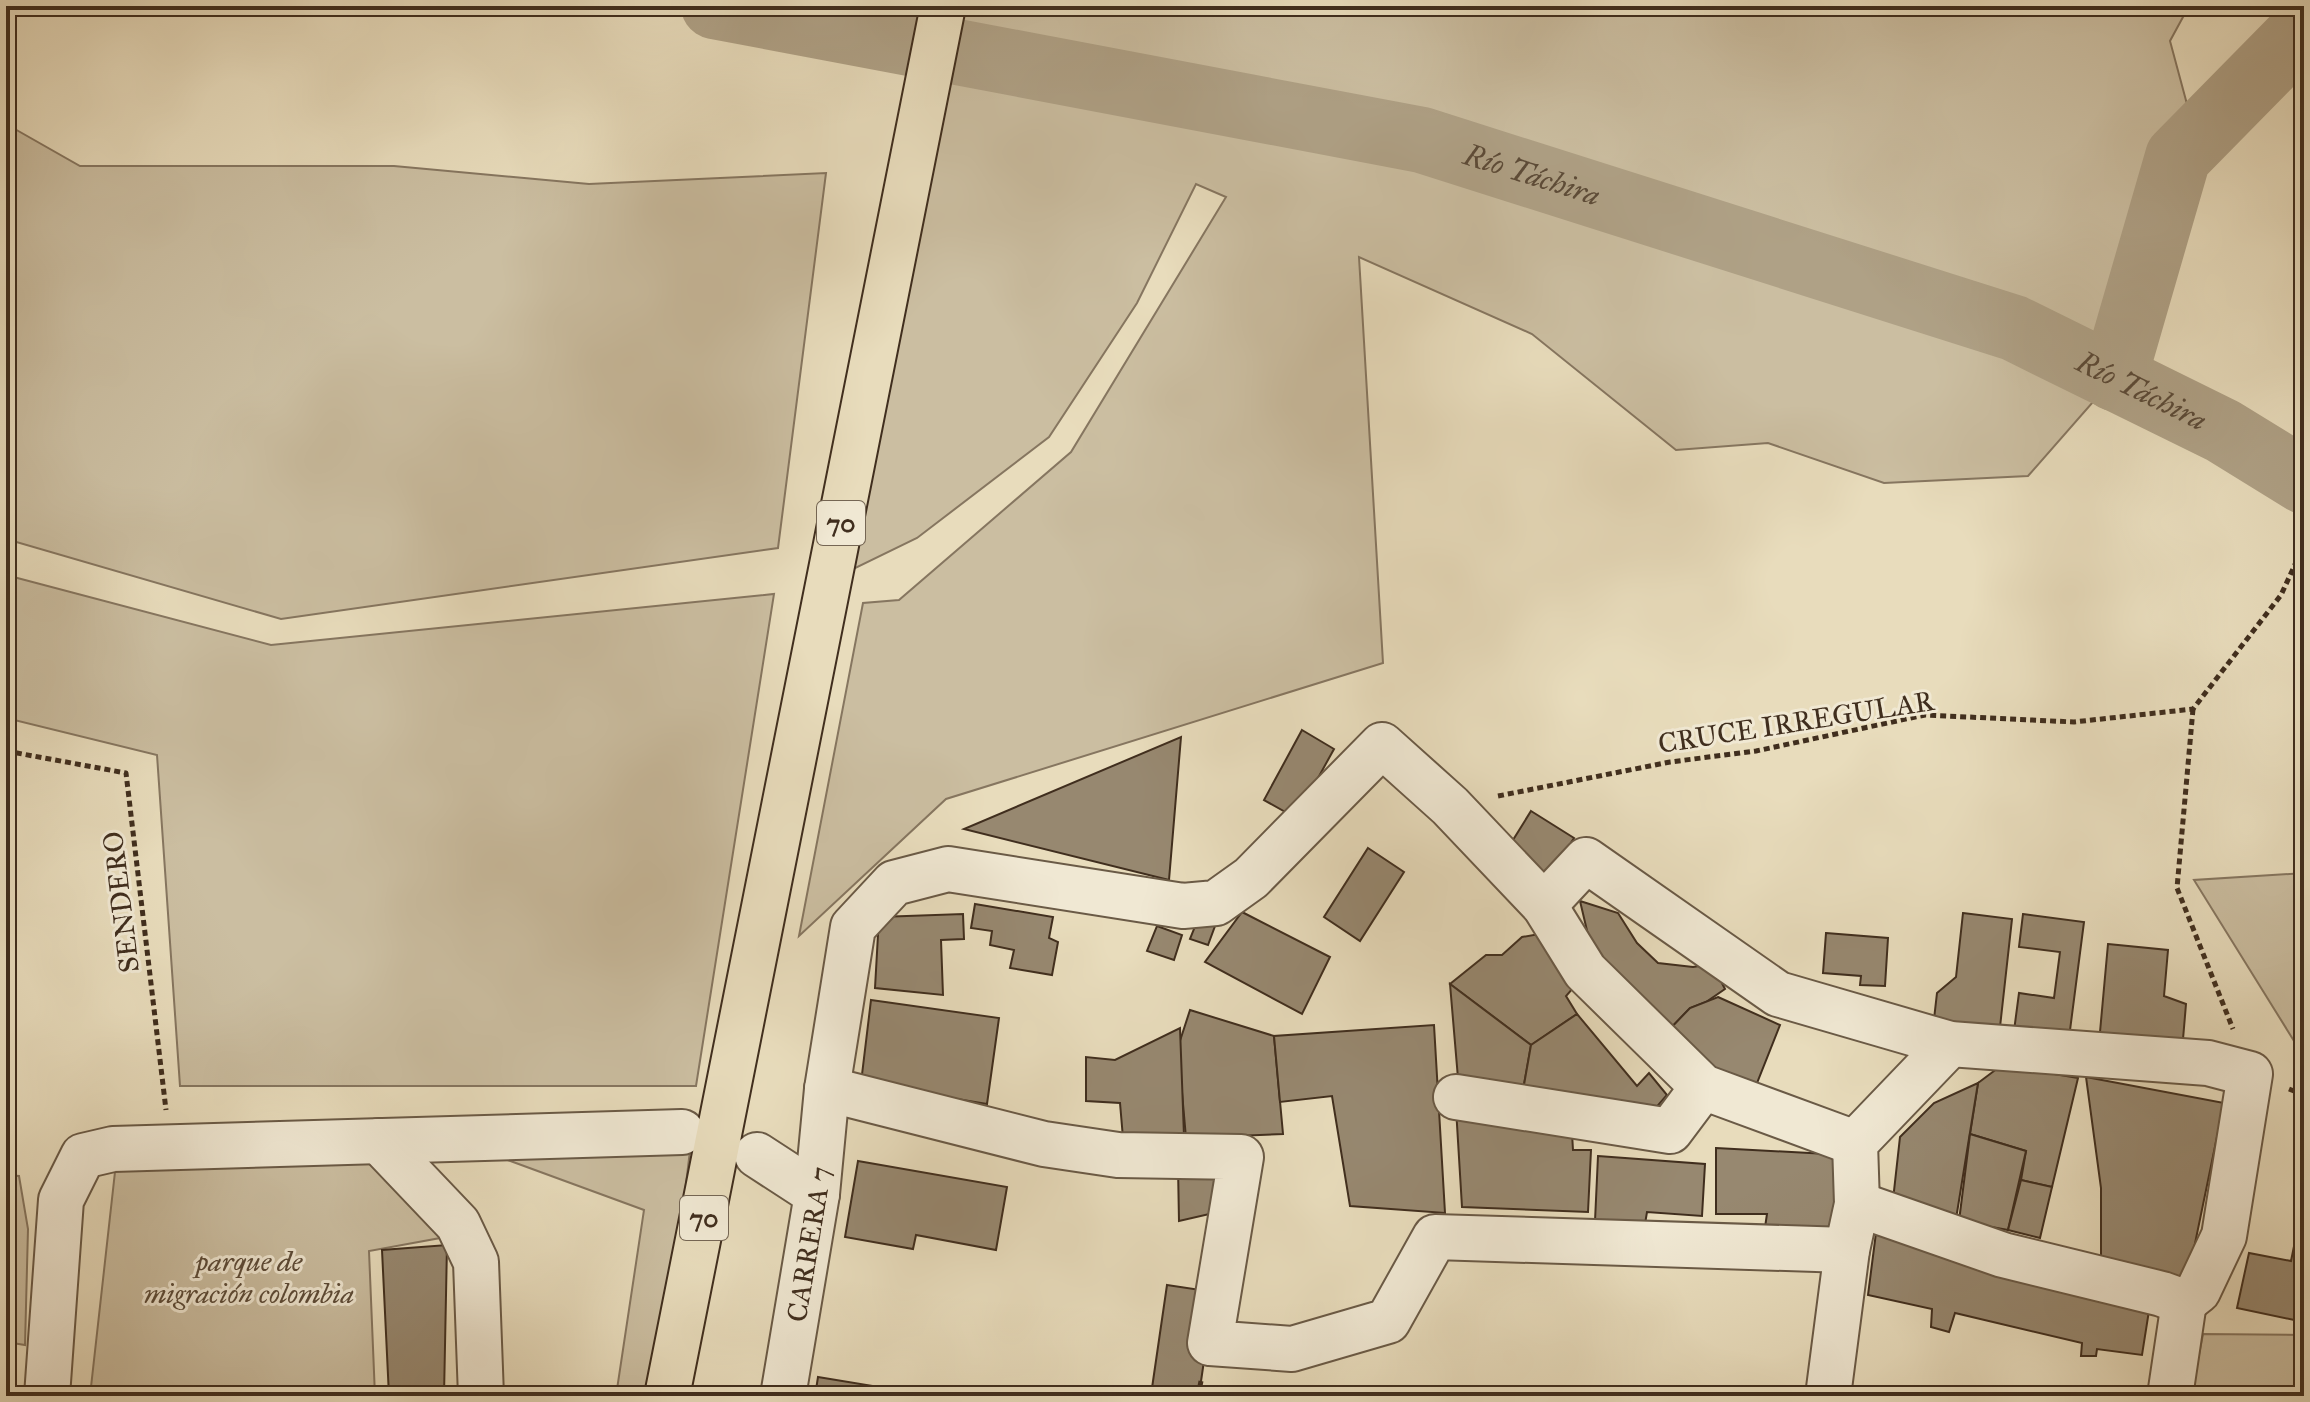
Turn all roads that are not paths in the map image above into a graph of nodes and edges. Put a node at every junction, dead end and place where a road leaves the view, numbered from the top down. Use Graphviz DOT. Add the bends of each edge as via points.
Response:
graph roads {
  1 [pos="943,6"];
  2 [pos="1544,905"];
  3 [pos="1950,1044"];
  4 [pos="1703,1087"];
  5 [pos="827,1089"];
  6 [pos="1456,1097"];
  7 [pos="682,1132"];
  8 [pos="379,1141"];
  9 [pos="1855,1143"];
  10 [pos="757,1155"];
  11 [pos="817,1194"];
  12 [pos="1857,1204"];
  13 [pos="1847,1250"];
  14 [pos="2184,1302"];
  15 [pos="47,1396"];
  16 [pos="481,1396"];
  17 [pos="667,1396"];
  18 [pos="783,1396"];
  19 [pos="1828,1396"];
  20 [pos="2170,1396"];
  1 -- 17 [label="highway, 70"];
  2 -- 3 [label="street" via="1586,860 1778,994"];
  2 -- 4 [label="street" via="1585,971"];
  2 -- 5 [label="street, CARRERA 7" via="1450,806 1382,745 1251,878 1216,903 1183,906 948,869 894,883 853,927"];
  3 -- 9 [label="street"];
  3 -- 14 [label="street" via="2208,1063 2250,1074 2224,1236 2198,1291"];
  4 -- 6 [label="street" via="1670,1131"];
  4 -- 9 [label="street"];
  5 -- 11 [label="street, CARRERA 7"];
  5 -- 13 [label="street" via="1044,1144 1118,1155 1241,1157 1210,1343 1292,1349 1388,1321 1435,1237"];
  7 -- 8 [label="street"];
  8 -- 15 [label="street" via="170,1146 83,1156 61,1200"];
  8 -- 16 [label="street" via="458,1224 476,1262"];
  9 -- 12 [label="street"];
  10 -- 11 [label="street"];
  11 -- 18 [label="street, CARRERA 7"];
  12 -- 13 [label="street"];
  12 -- 14 [label="street" via="2003,1255"];
  13 -- 19 [label="street"];
  14 -- 20 [label="street"];
}
